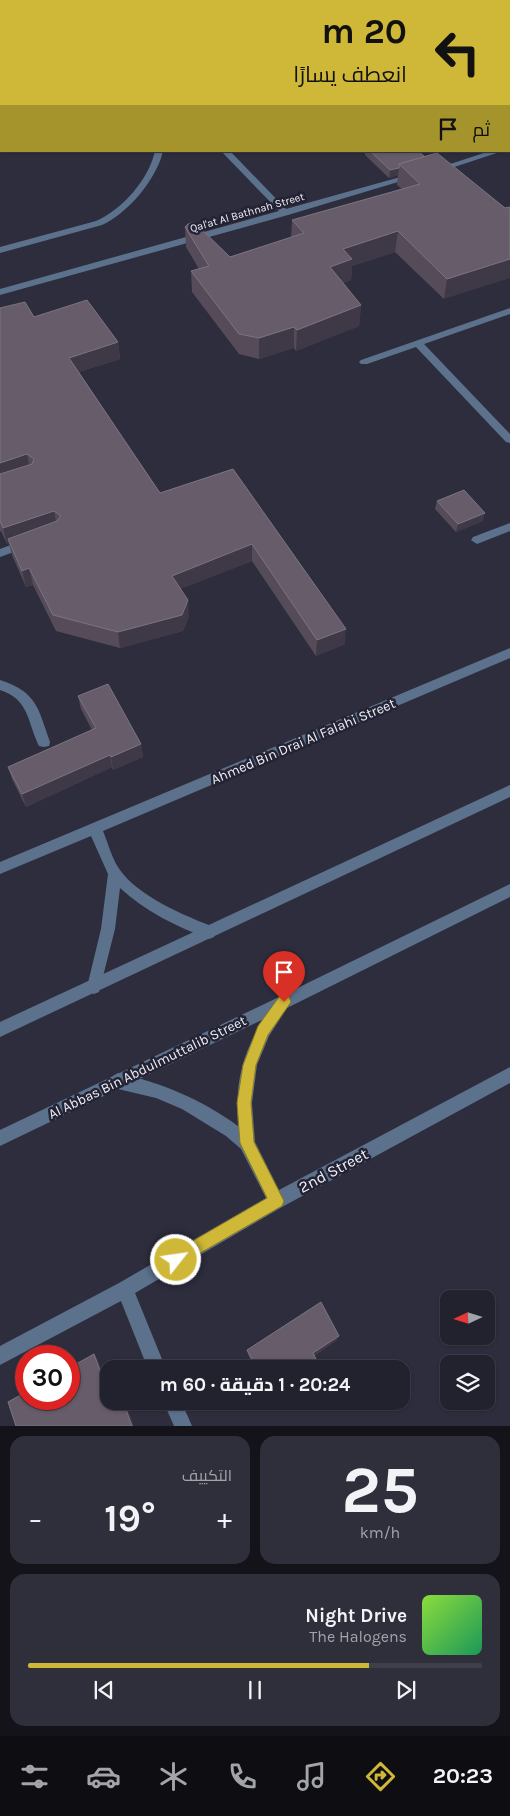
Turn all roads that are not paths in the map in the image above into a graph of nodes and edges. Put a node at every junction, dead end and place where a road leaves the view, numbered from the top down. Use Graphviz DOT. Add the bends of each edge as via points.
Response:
graph roads {
  1 [pos="159,152"];
  2 [pos="226,152"];
  3 [pos="496,152"];
  4 [pos="285,213"];
  5 [pos="0,250"];
  6 [pos="0,292"];
  7 [pos="510,311"];
  8 [pos="419,344"];
  9 [pos="364,362"];
  10 [pos="510,440"];
  11 [pos="510,527"];
  12 [pos="38,539"];
  13 [pos="477,540"];
  14 [pos="0,553"];
  15 [pos="510,653"];
  16 [pos="0,684"];
  17 [pos="44,742"];
  18 [pos="510,791"];
  19 [pos="95,830"];
  20 [pos="0,868"];
  21 [pos="115,874"];
  22 [pos="510,890"];
  23 [pos="209,932"];
  24 [pos="94,987"];
  25 [pos="284,1002"];
  26 [pos="0,1030"];
  27 [pos="510,1075"];
  28 [pos="118,1081"];
  29 [pos="0,1138"];
  30 [pos="247,1143"];
  31 [pos="276,1201"];
  32 [pos="125,1289"];
  33 [pos="0,1356"];
  34 [pos="153,1360"];
  35 [pos="176,1410"];
  36 [pos="183,1426"];
  1 -- 5 [label="street" via="156,163 114,215 99,223"];
  2 -- 4 [label="street"];
  3 -- 4 [label="street, Qal'at Al Bathnah Street"];
  4 -- 6 [label="street, Qal'at Al Bathnah Street"];
  7 -- 8 [label="street"];
  8 -- 9 [label="street"];
  8 -- 10 [label="street"];
  11 -- 13 [label="street"];
  12 -- 14 [label="street"];
  15 -- 19 [label="street, Ahmed Bin Drai Al Falahi Street"];
  16 -- 17 [label="street" via="19,691 28,700"];
  18 -- 23 [label="street"];
  19 -- 20 [label="street, Ahmed Bin Drai Al Falahi Street"];
  19 -- 21 [label="street"];
  21 -- 23 [label="street" via="157,908"];
  21 -- 24 [label="street" via="108,929"];
  22 -- 25 [label="street, Al Abbas Bin Abdulmuttalib Street"];
  23 -- 24 [label="street"];
  24 -- 26 [label="street"];
  25 -- 28 [label="street, Al Abbas Bin Abdulmuttalib Street"];
  25 -- 30 [label="street" via="263,1031 250,1065 244,1103"];
  27 -- 31 [label="street, 2nd Street"];
  28 -- 29 [label="street, Al Abbas Bin Abdulmuttalib Street"];
  28 -- 30 [label="street" via="153,1088 187,1101 219,1120"];
  30 -- 31 [label="street"];
  31 -- 32 [label="street, 2nd Street"];
  32 -- 33 [label="street, 2nd Street"];
  32 -- 34 [label="street"];
  35 -- 36 [label="street"];
}
